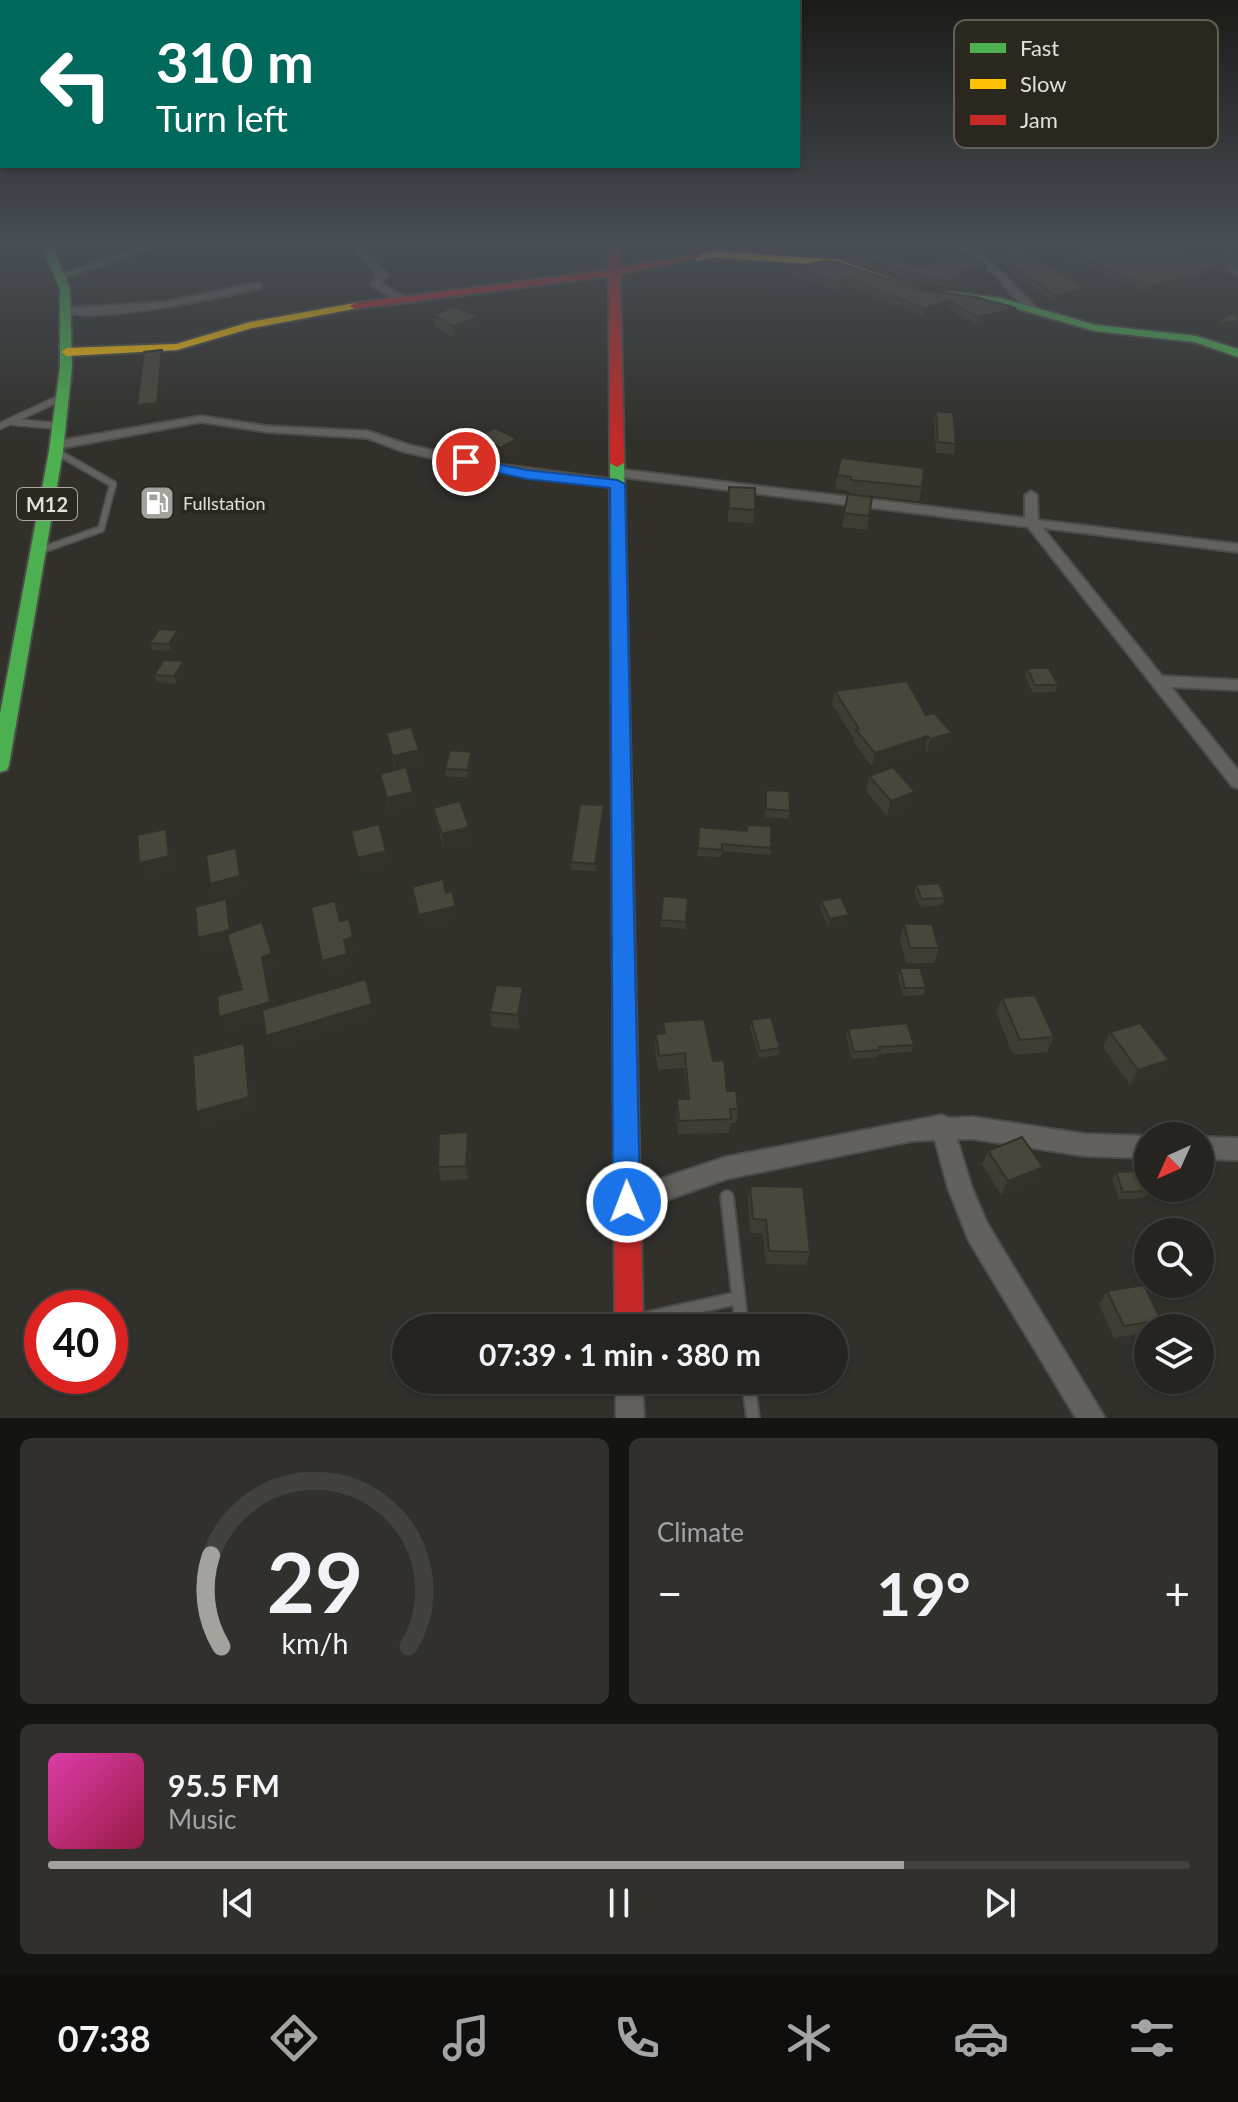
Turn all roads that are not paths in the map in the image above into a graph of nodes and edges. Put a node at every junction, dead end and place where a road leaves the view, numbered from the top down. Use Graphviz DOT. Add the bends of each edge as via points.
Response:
graph roads {
  1 [pos="116,310"];
  2 [pos="332,310"];
  3 [pos="615,310"];
  4 [pos="67,311"];
  5 [pos="1035,311"];
  6 [pos="67,352"];
  7 [pos="1238,353"];
  8 [pos="62,397"];
  9 [pos="12,422"];
  10 [pos="0,426"];
  11 [pos="57,441"];
  12 [pos="617,479"];
  13 [pos="1031,495"];
  14 [pos="1032,523"];
  15 [pos="1238,548"];
  16 [pos="38,552"];
  17 [pos="1158,681"];
  18 [pos="1238,685"];
  19 [pos="0,765"];
  20 [pos="1238,782"];
  21 [pos="942,1126"];
  22 [pos="1134,1147"];
  23 [pos="1214,1148"];
  24 [pos="1238,1149"];
  25 [pos="727,1197"];
  26 [pos="627,1202"];
  27 [pos="738,1298"];
  28 [pos="629,1314"];
  29 [pos="673,1314"];
  30 [pos="740,1314"];
  31 [pos="629,1394"];
  32 [pos="750,1394"];
  33 [pos="630,1418"];
  34 [pos="753,1418"];
  35 [pos="1091,1418"];
  1 -- 4 [label="street"];
  2 -- 6 [label="main road" via="250,325 177,347"];
  3 -- 12 [label="main road"];
  4 -- 6 [label="main road, M12"];
  5 -- 7 [label="main road" via="1095,328 1196,339"];
  6 -- 8 [label="main road, M12"];
  8 -- 9 [label="lane"];
  8 -- 11 [label="main road, M12"];
  9 -- 10 [label="lane"];
  9 -- 11 [label="lane"];
  11 -- 12 [label="street" via="201,419 368,435 488,467"];
  11 -- 16 [label="main road, M12"];
  11 -- 16 [label="lane" via="113,484 101,529"];
  12 -- 14 [label="street"];
  12 -- 26 [label="main road"];
  13 -- 14 [label="street"];
  14 -- 15 [label="street"];
  14 -- 17 [label="street"];
  16 -- 19 [label="main road, M12"];
  17 -- 18 [label="street"];
  17 -- 20 [label="street"];
  21 -- 22 [label="street"];
  21 -- 26 [label="street" via="726,1168"];
  21 -- 35 [label="street" via="978,1232"];
  23 -- 24 [label="street"];
  25 -- 27 [label="lane"];
  26 -- 28 [label="main road"];
  27 -- 29 [label="lane"];
  27 -- 30 [label="lane"];
  31 -- 33 [label="street"];
  32 -- 34 [label="lane"];
}
